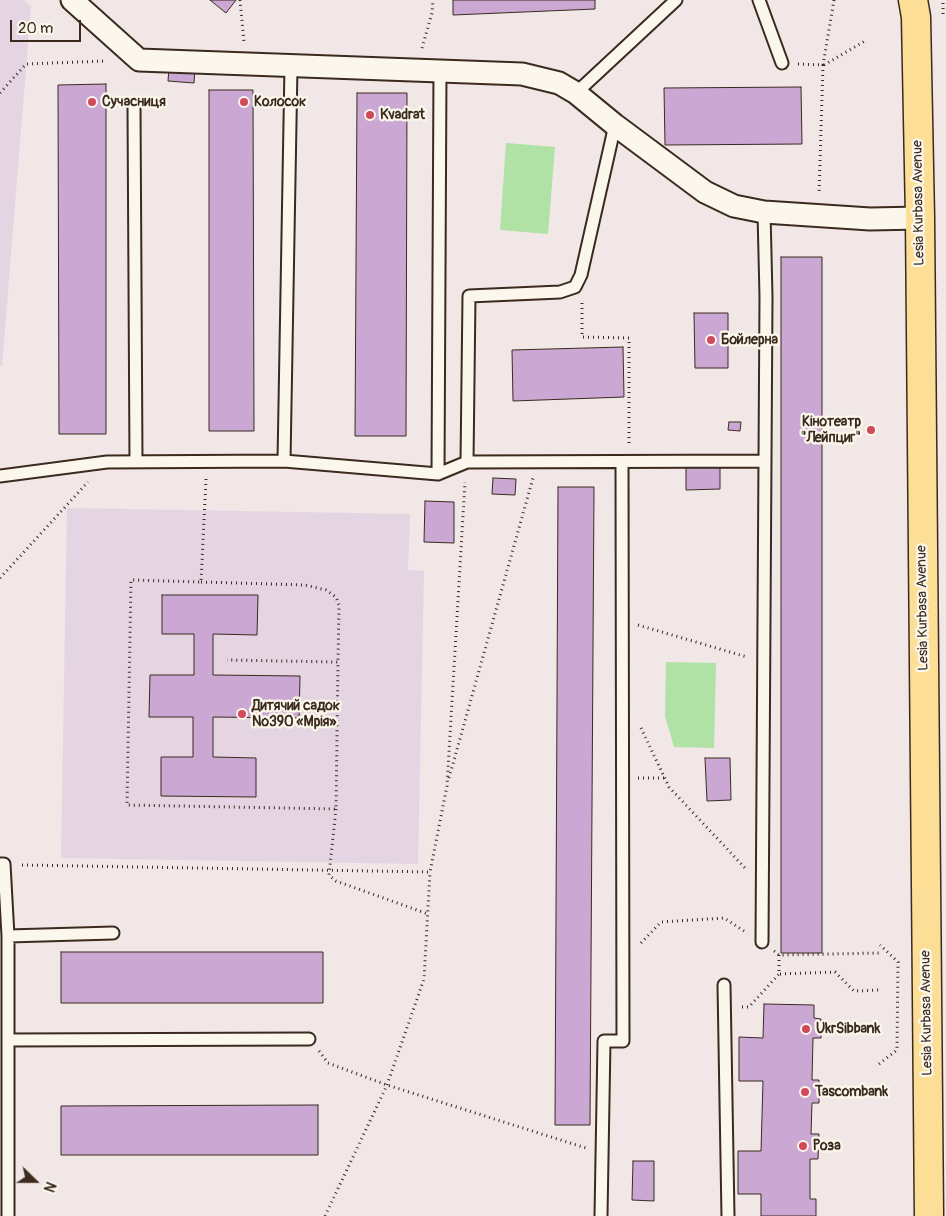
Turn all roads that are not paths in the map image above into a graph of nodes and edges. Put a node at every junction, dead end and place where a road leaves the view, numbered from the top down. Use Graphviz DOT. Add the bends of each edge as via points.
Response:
graph roads {
  1 [pos="72,0"];
  2 [pos="676,0"];
  3 [pos="759,0"];
  4 [pos="915,8"];
  5 [pos="782,63"];
  6 [pos="291,66"];
  7 [pos="440,71"];
  8 [pos="576,93"];
  9 [pos="134,106"];
  10 [pos="615,125"];
  11 [pos="764,212"];
  12 [pos="920,218"];
  13 [pos="284,461"];
  14 [pos="763,461"];
  15 [pos="136,462"];
  16 [pos="467,462"];
  17 [pos="626,463"];
  18 [pos="438,474"];
  19 [pos="0,476"];
  20 [pos="2,864"];
  21 [pos="113,934"];
  22 [pos="8,936"];
  23 [pos="762,942"];
  24 [pos="724,985"];
  25 [pos="309,1039"];
  26 [pos="8,1040"];
  27 [pos="8,1216"];
  28 [pos="601,1216"];
  29 [pos="728,1216"];
  30 [pos="930,1216"];
  1 -- 6 [label="street" via="139,60"];
  2 -- 8 [label="lane"];
  3 -- 5 [label="lane"];
  4 -- 12 [label="main road, Lesia Kurbasa Avenue"];
  6 -- 7 [label="street"];
  6 -- 13 [label="lane"];
  7 -- 8 [label="street" via="522,74 559,83"];
  7 -- 18 [label="lane"];
  8 -- 10 [label="street"];
  9 -- 15 [label="lane"];
  10 -- 11 [label="street" via="705,192 734,206"];
  10 -- 16 [label="lane" via="581,275 575,287 560,292 469,296"];
  11 -- 12 [label="street" via="870,219"];
  11 -- 14 [label="lane"];
  12 -- 30 [label="main road, Lesia Kurbasa Avenue"];
  13 -- 15 [label="lane"];
  13 -- 18 [label="lane"];
  14 -- 17 [label="lane"];
  14 -- 23 [label="lane"];
  15 -- 19 [label="lane" via="107,462"];
  16 -- 17 [label="lane"];
  16 -- 18 [label="lane"];
  17 -- 28 [label="lane" via="622,620 623,1041 604,1041"];
  20 -- 22 [label="lane"];
  21 -- 22 [label="lane"];
  22 -- 26 [label="lane"];
  24 -- 29 [label="lane"];
  25 -- 26 [label="lane"];
  26 -- 27 [label="lane"];
}
